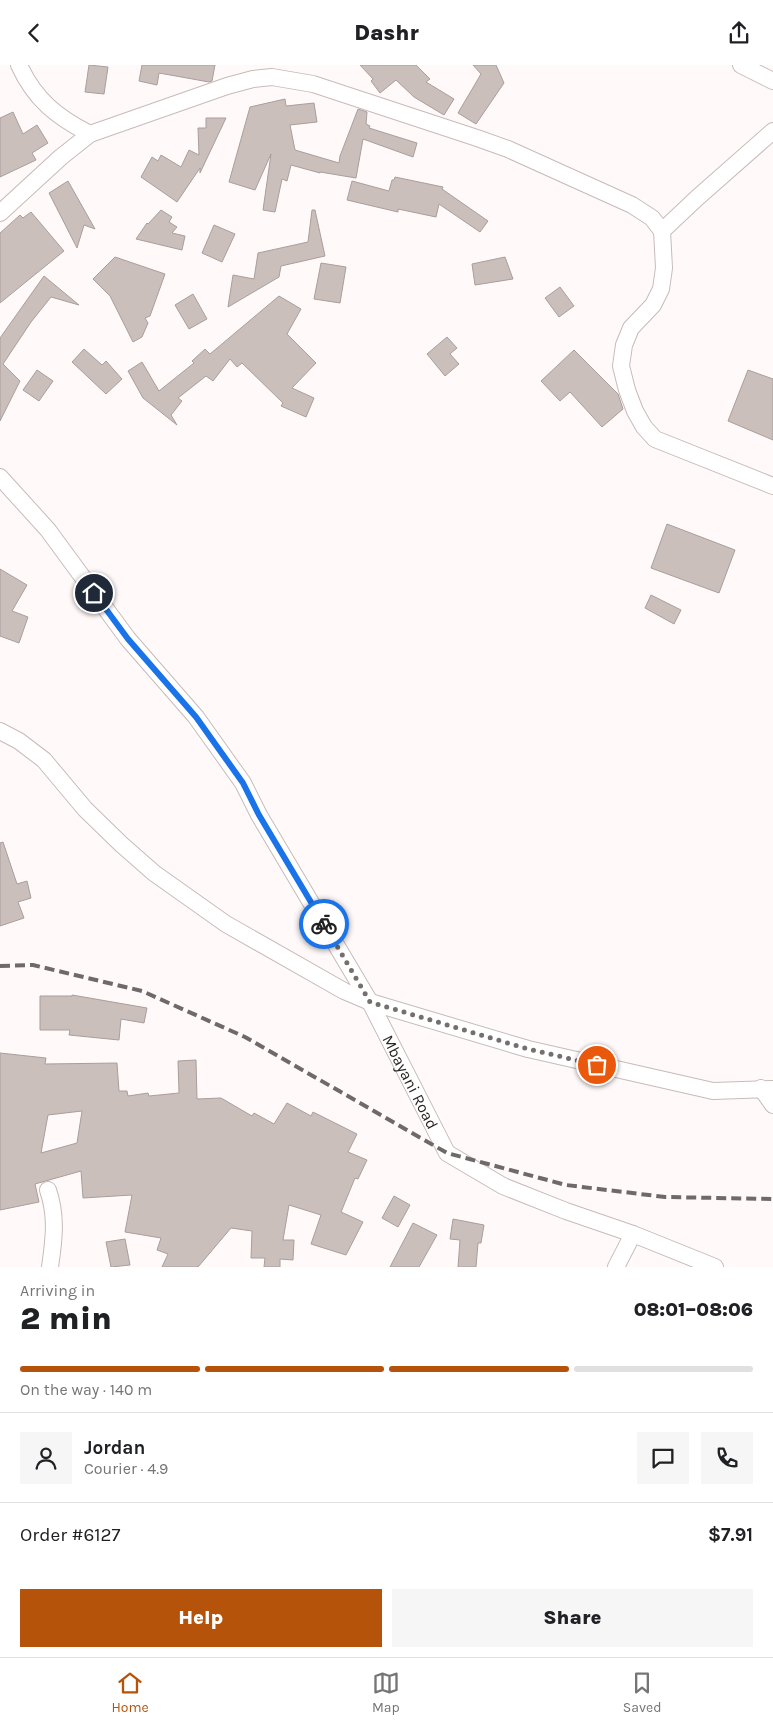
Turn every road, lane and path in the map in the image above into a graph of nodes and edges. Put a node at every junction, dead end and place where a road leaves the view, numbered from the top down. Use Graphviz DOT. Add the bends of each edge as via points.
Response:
graph roads {
  1 [pos="19,65"];
  2 [pos="741,65"];
  3 [pos="773,81"];
  4 [pos="773,131"];
  5 [pos="90,134"];
  6 [pos="0,213"];
  7 [pos="662,231"];
  8 [pos="0,477"];
  9 [pos="773,485"];
  10 [pos="0,731"];
  11 [pos="370,1002"];
  12 [pos="767,1089"];
  13 [pos="773,1105"];
  14 [pos="48,1190"];
  15 [pos="633,1234"];
  16 [pos="50,1267"];
  17 [pos="616,1267"];
  18 [pos="715,1267"];
  1 -- 5 [label="street" via="39,98 53,112"];
  2 -- 3 [label="street"];
  4 -- 7 [label="street"];
  5 -- 6 [label="street"];
  5 -- 7 [label="street" via="253,79 295,80 508,149 632,205 652,218"];
  7 -- 9 [label="street" via="664,268 661,289 654,305 631,328 624,345 621,366 635,411 655,439"];
  8 -- 11 [label="street, Mbayani Road" via="48,530 128,639 196,717 243,783"];
  10 -- 11 [label="street" via="44,760 85,809 154,873 226,924 326,982"];
  11 -- 12 [label="street" via="528,1049 713,1091"];
  11 -- 15 [label="street, Mbayani Road" via="446,1153 503,1186"];
  12 -- 13 [label="street"];
  14 -- 16 [label="street" via="54,1220"];
  15 -- 17 [label="street"];
  15 -- 18 [label="street, Mbayani Road"];
}
